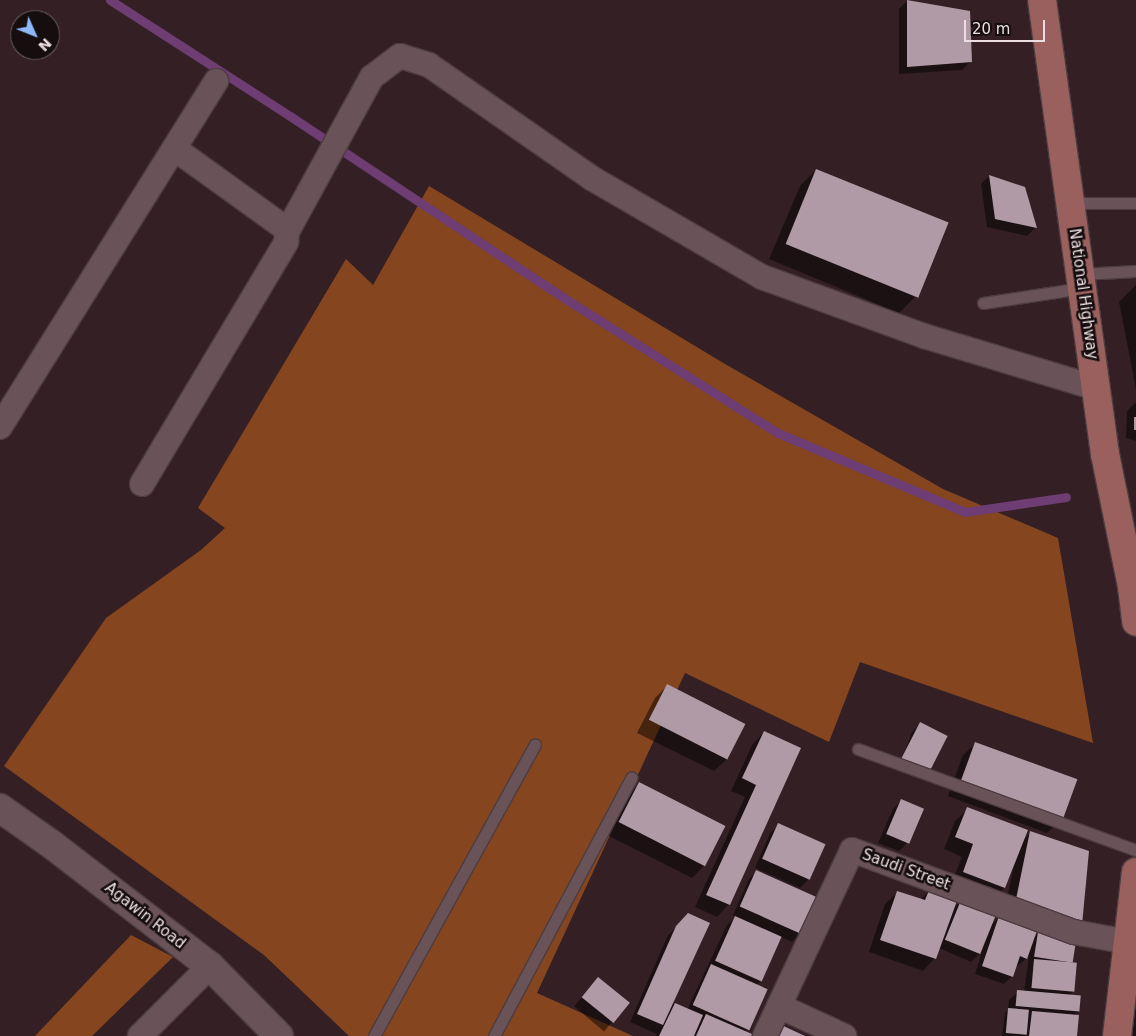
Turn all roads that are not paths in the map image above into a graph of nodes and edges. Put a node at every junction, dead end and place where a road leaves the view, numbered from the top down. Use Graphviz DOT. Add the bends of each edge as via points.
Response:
graph roads {
  1 [pos="1042,0"];
  2 [pos="216,81"];
  3 [pos="174,148"];
  4 [pos="1070,203"];
  5 [pos="1136,203"];
  6 [pos="287,232"];
  7 [pos="1136,271"];
  8 [pos="1081,281"];
  9 [pos="983,303"];
  10 [pos="1096,388"];
  11 [pos="0,427"];
  12 [pos="142,484"];
  13 [pos="1136,622"];
  14 [pos="535,744"];
  15 [pos="858,749"];
  16 [pos="632,777"];
  17 [pos="0,808"];
  18 [pos="1136,850"];
  19 [pos="1136,872"];
  20 [pos="1128,942"];
  21 [pos="210,966"];
  22 [pos="779,1006"];
  23 [pos="140,1036"];
  24 [pos="279,1036"];
  25 [pos="374,1036"];
  26 [pos="494,1036"];
  27 [pos="765,1036"];
  28 [pos="844,1036"];
  29 [pos="1117,1036"];
  1 -- 4 [label="main road, National Highway"];
  2 -- 3 [label="street"];
  3 -- 6 [label="street"];
  3 -- 11 [label="street"];
  4 -- 5 [label="lane"];
  4 -- 8 [label="main road, National Highway"];
  6 -- 10 [label="street" via="372,77 400,56 429,65 593,178 762,277 924,336"];
  6 -- 12 [label="street" via="286,242"];
  7 -- 8 [label="lane"];
  8 -- 9 [label="lane"];
  8 -- 10 [label="main road, National Highway"];
  10 -- 13 [label="main road, National Highway" via="1104,454 1132,587"];
  14 -- 25 [label="lane"];
  15 -- 18 [label="lane"];
  16 -- 26 [label="lane"];
  17 -- 21 [label="street, Agawin Road"];
  19 -- 20 [label="main road"];
  20 -- 22 [label="street, Saudi Street" via="1074,932 852,850"];
  20 -- 29 [label="main road"];
  21 -- 23 [label="street"];
  21 -- 24 [label="street, Agawin Road"];
  22 -- 27 [label="street, Saudi Street"];
  22 -- 28 [label="street"];
}
